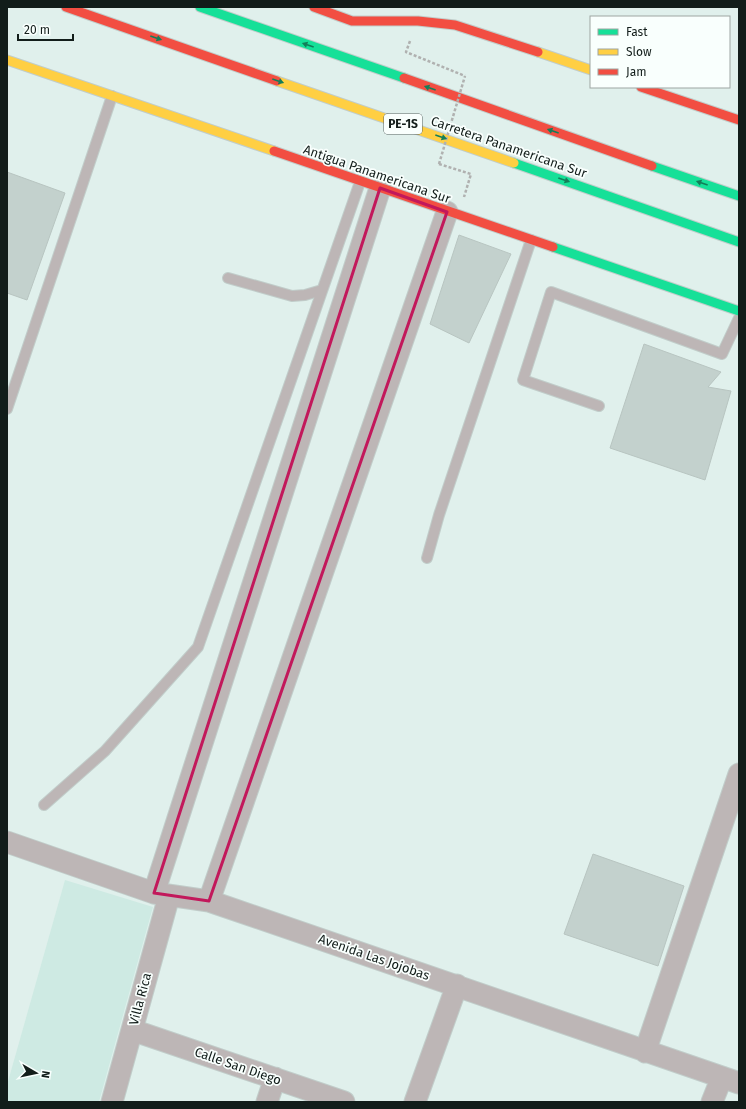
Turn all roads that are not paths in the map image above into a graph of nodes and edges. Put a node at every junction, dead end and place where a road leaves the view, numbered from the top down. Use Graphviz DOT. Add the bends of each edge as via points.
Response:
graph roads {
  1 [pos="66,7"];
  2 [pos="200,7"];
  3 [pos="314,7"];
  4 [pos="7,60"];
  5 [pos="590,70"];
  6 [pos="644,88"];
  7 [pos="112,96"];
  8 [pos="739,120"];
  9 [pos="360,182"];
  10 [pos="380,188"];
  11 [pos="739,196"];
  12 [pos="447,212"];
  13 [pos="531,240"];
  14 [pos="739,242"];
  15 [pos="228,278"];
  16 [pos="322,290"];
  17 [pos="739,311"];
  18 [pos="739,318"];
  19 [pos="599,406"];
  20 [pos="7,409"];
  21 [pos="427,558"];
  22 [pos="739,774"];
  23 [pos="44,805"];
  24 [pos="7,842"];
  25 [pos="162,894"];
  26 [pos="209,901"];
  27 [pos="457,986"];
  28 [pos="132,1030"];
  29 [pos="645,1052"];
  30 [pos="275,1078"];
  31 [pos="730,1080"];
  32 [pos="112,1102"];
  33 [pos="267,1102"];
  34 [pos="344,1102"];
  35 [pos="415,1102"];
  36 [pos="712,1102"];
  1 -- 14 [label="main road, Carretera Panamericana Sur / PE-1S, one-way"];
  11 -- 2 [label="main road, one-way"];
  3 -- 5 [label="main road" via="352,21 418,21 455,25"];
  4 -- 7 [label="main road, Antigua Panamericana Sur"];
  6 -- 8 [label="main road"];
  7 -- 9 [label="main road, Antigua Panamericana Sur"];
  7 -- 20 [label="lane"];
  9 -- 10 [label="main road, Antigua Panamericana Sur"];
  9 -- 16 [label="lane"];
  10 -- 12 [label="main road, Antigua Panamericana Sur"];
  10 -- 25 [label="street, Villa Rica"];
  12 -- 13 [label="main road, Antigua Panamericana Sur"];
  12 -- 26 [label="street"];
  13 -- 17 [label="main road, Antigua Panamericana Sur"];
  13 -- 21 [label="lane"];
  15 -- 16 [label="lane" via="292,296"];
  16 -- 23 [label="lane" via="198,647 105,751"];
  18 -- 19 [label="lane" via="722,354 552,292 523,380"];
  22 -- 29 [label="street"];
  24 -- 25 [label="street, Avenida Las Jojobas"];
  25 -- 26 [label="street, Avenida Las Jojobas"];
  25 -- 28 [label="street, Villa Rica"];
  26 -- 27 [label="street, Avenida Las Jojobas"];
  27 -- 29 [label="street, Avenida Las Jojobas"];
  27 -- 35 [label="street"];
  28 -- 30 [label="street, Calle San Diego"];
  28 -- 32 [label="street, Villa Rica"];
  29 -- 31 [label="street, Avenida Las Jojobas"];
  30 -- 33 [label="street"];
  30 -- 34 [label="street, Calle San Diego"];
  31 -- 36 [label="street"];
}
